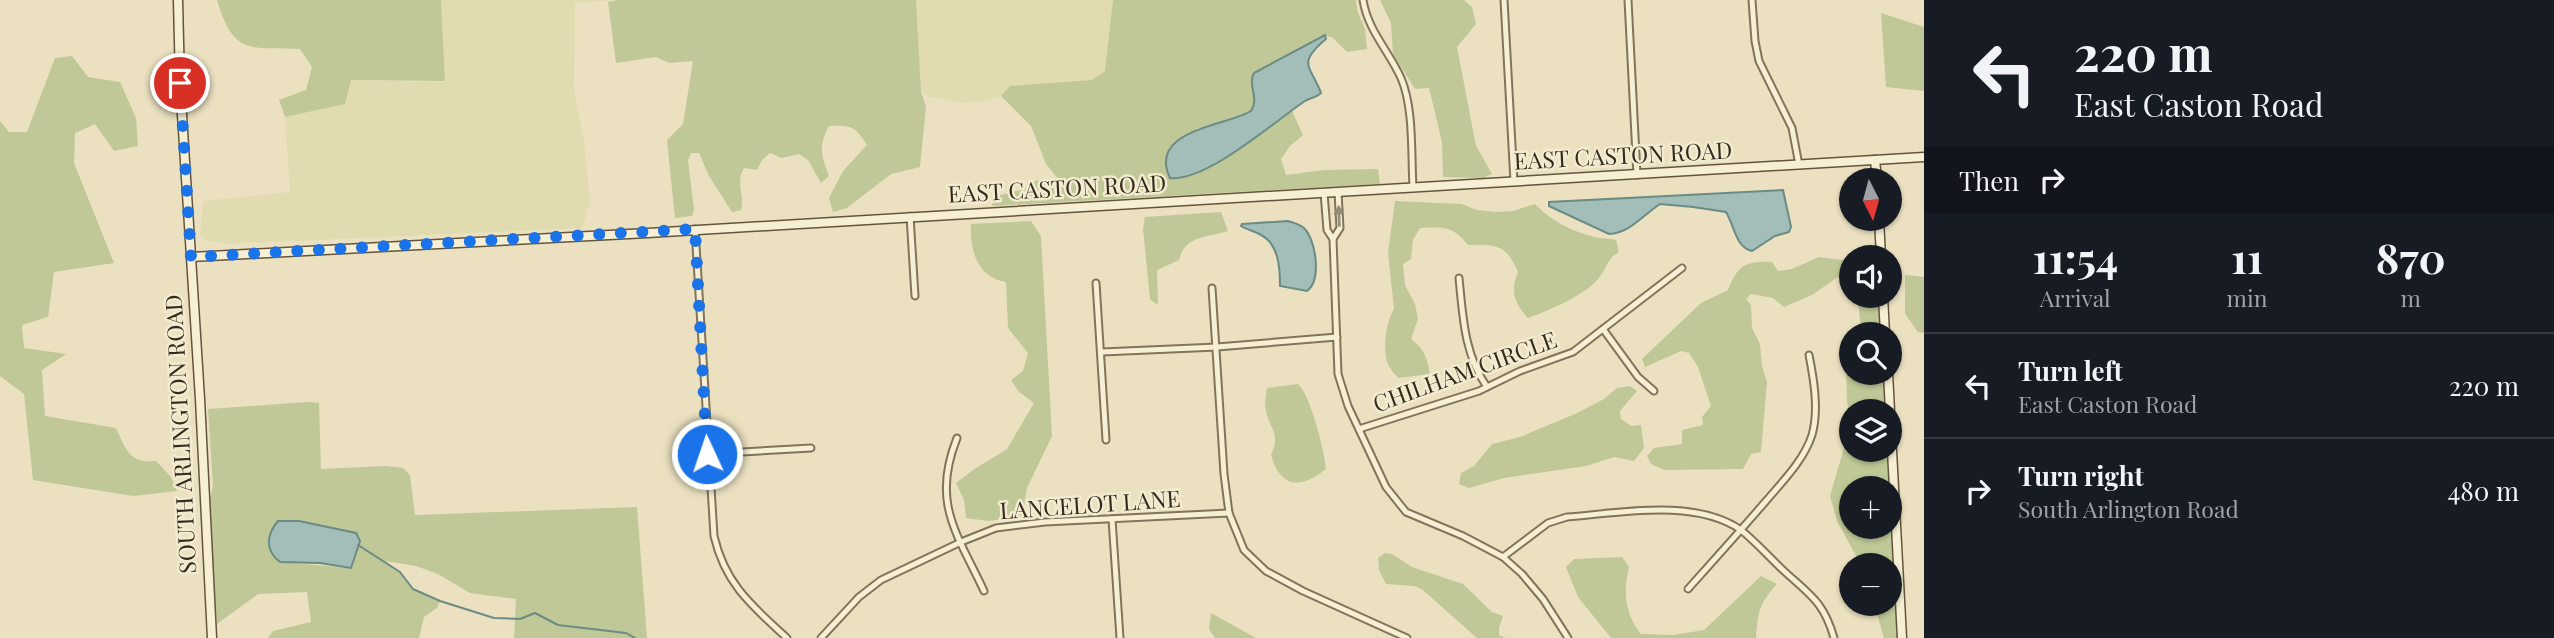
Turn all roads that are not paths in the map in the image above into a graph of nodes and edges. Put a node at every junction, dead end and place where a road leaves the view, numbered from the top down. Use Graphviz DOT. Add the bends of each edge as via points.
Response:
graph roads {
  1 [pos="178,0"];
  2 [pos="1363,0"];
  3 [pos="1504,0"];
  4 [pos="1628,0"];
  5 [pos="1752,0"];
  6 [pos="1924,158"];
  7 [pos="1875,160"];
  8 [pos="1799,165"];
  9 [pos="1876,168"];
  10 [pos="1637,175"];
  11 [pos="1514,182"];
  12 [pos="1413,187"];
  13 [pos="1324,192"];
  14 [pos="1338,192"];
  15 [pos="910,216"];
  16 [pos="695,229"];
  17 [pos="1334,239"];
  18 [pos="191,257"];
  19 [pos="1682,268"];
  20 [pos="1459,278"];
  21 [pos="1096,283"];
  22 [pos="1212,288"];
  23 [pos="915,296"];
  24 [pos="1603,329"];
  25 [pos="1337,337"];
  26 [pos="1217,347"];
  27 [pos="1102,352"];
  28 [pos="1809,355"];
  29 [pos="1487,387"];
  30 [pos="1654,391"];
  31 [pos="1359,429"];
  32 [pos="957,438"];
  33 [pos="1106,440"];
  34 [pos="811,448"];
  35 [pos="707,454"];
  36 [pos="1893,462"];
  37 [pos="1229,513"];
  38 [pos="1112,519"];
  39 [pos="1741,530"];
  40 [pos="961,542"];
  41 [pos="1503,557"];
  42 [pos="1688,589"];
  43 [pos="984,592"];
  44 [pos="212,638"];
  45 [pos="787,638"];
  46 [pos="821,638"];
  47 [pos="1120,638"];
  48 [pos="1407,638"];
  49 [pos="1568,638"];
  50 [pos="1834,638"];
  51 [pos="1902,638"];
  1 -- 18 [label="street, SOUTH ARLINGTON ROAD"];
  2 -- 12 [label="street" via="1372,29 1405,88"];
  3 -- 11 [label="street"];
  4 -- 10 [label="street"];
  5 -- 8 [label="street" via="1759,61 1793,128"];
  6 -- 7 [label="street, EAST CASTON ROAD"];
  7 -- 8 [label="street, EAST CASTON ROAD"];
  7 -- 9 [label="street"];
  8 -- 10 [label="street, EAST CASTON ROAD"];
  10 -- 11 [label="street, EAST CASTON ROAD"];
  11 -- 12 [label="street, EAST CASTON ROAD"];
  12 -- 14 [label="street, EAST CASTON ROAD"];
  13 -- 14 [label="street, EAST CASTON ROAD"];
  13 -- 15 [label="street, EAST CASTON ROAD"];
  13 -- 17 [label="street" via="1327,230"];
  17 -- 14 [label="street, one-way" via="1340,228"];
  15 -- 16 [label="street, EAST CASTON ROAD"];
  15 -- 23 [label="street"];
  16 -- 18 [label="street, EAST CASTON ROAD"];
  16 -- 35 [label="street"];
  17 -- 25 [label="street"];
  18 -- 44 [label="street, SOUTH ARLINGTON ROAD"];
  19 -- 24 [label="street, CHILHAM CIRCLE"];
  20 -- 29 [label="street" via="1468,347"];
  21 -- 27 [label="street"];
  22 -- 26 [label="street"];
  24 -- 29 [label="street, CHILHAM CIRCLE" via="1573,352"];
  24 -- 30 [label="street"];
  25 -- 26 [label="street"];
  25 -- 31 [label="street" via="1338,374"];
  26 -- 27 [label="street"];
  26 -- 37 [label="street"];
  27 -- 33 [label="street"];
  28 -- 39 [label="street" via="1815,418 1811,436 1793,468"];
  29 -- 31 [label="street, CHILHAM CIRCLE"];
  31 -- 41 [label="street" via="1387,487 1406,512"];
  32 -- 40 [label="street" via="948,461 945,490"];
  34 -- 35 [label="street"];
  35 -- 45 [label="street" via="712,526 724,568 746,600"];
  36 -- 51 [label="street"];
  37 -- 38 [label="street, LANCELOT LANE"];
  37 -- 48 [label="street" via="1244,550 1266,571"];
  38 -- 40 [label="street, LANCELOT LANE" via="1010,526"];
  38 -- 47 [label="street"];
  39 -- 41 [label="street" via="1682,510 1567,517 1548,523"];
  39 -- 42 [label="street"];
  39 -- 50 [label="street" via="1812,595 1828,616"];
  40 -- 43 [label="street"];
  40 -- 46 [label="street, LANCELOT LANE" via="872,586"];
  41 -- 49 [label="street" via="1543,599"];
}
